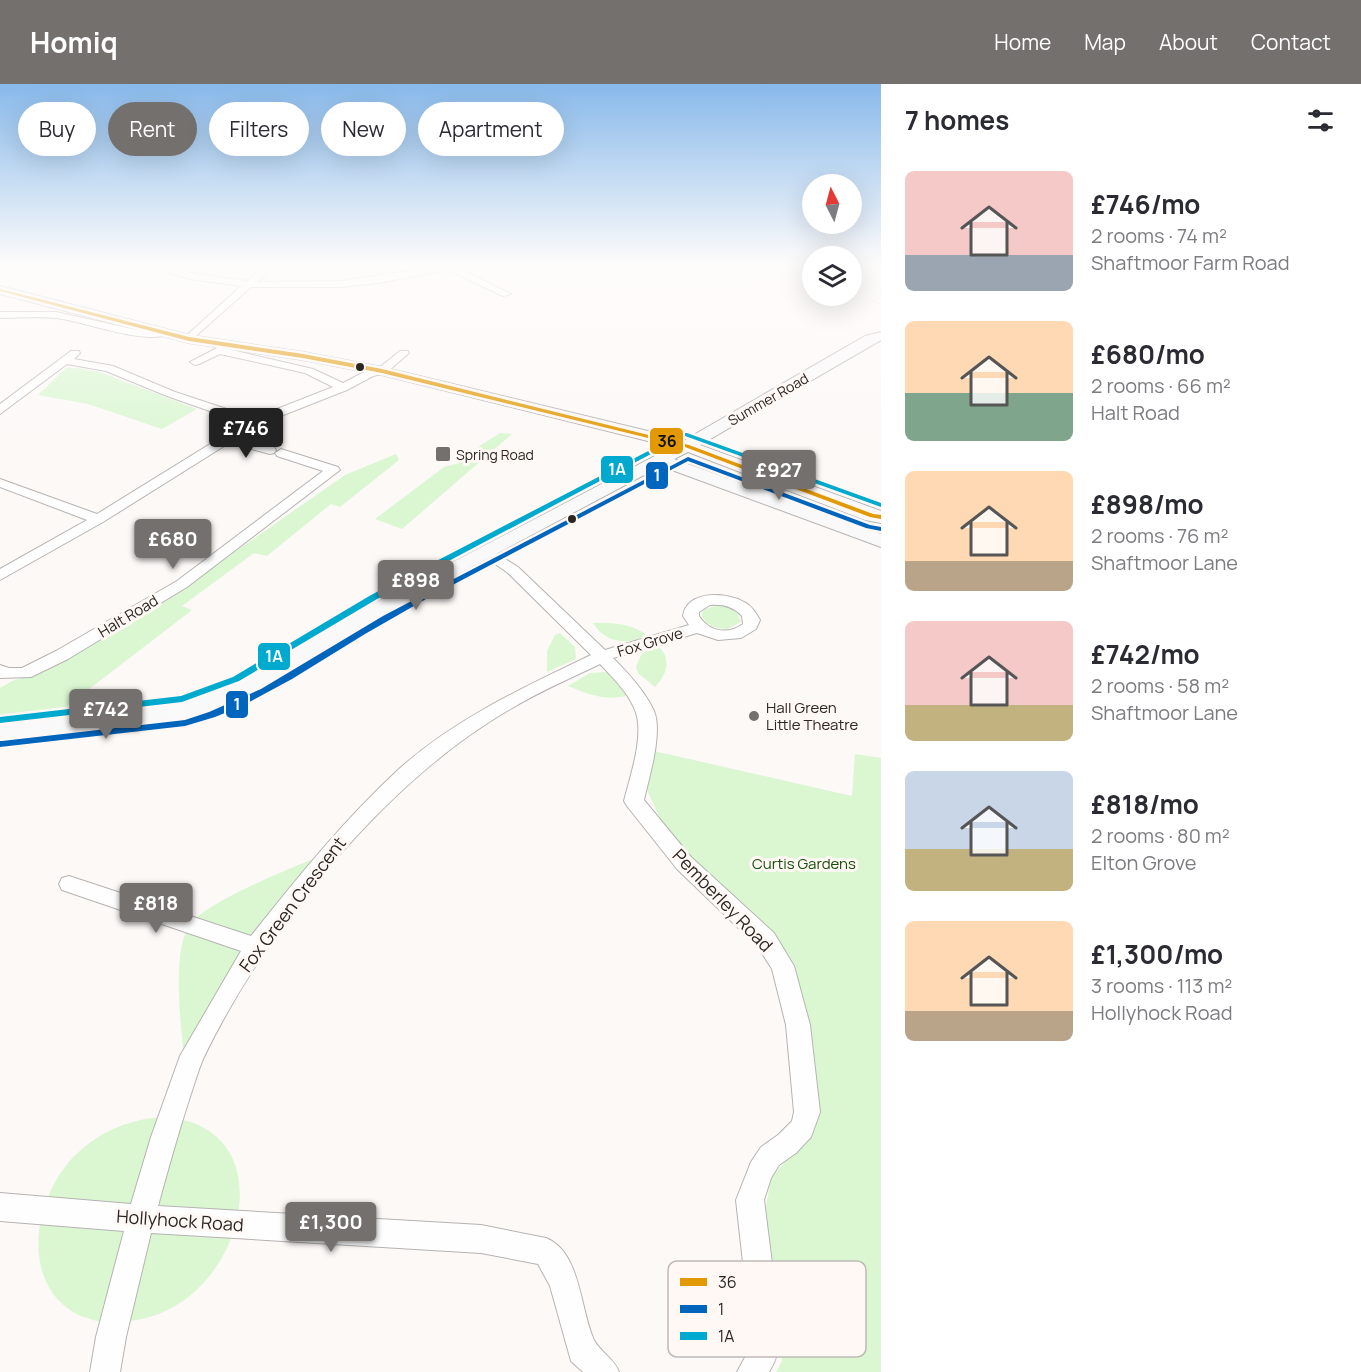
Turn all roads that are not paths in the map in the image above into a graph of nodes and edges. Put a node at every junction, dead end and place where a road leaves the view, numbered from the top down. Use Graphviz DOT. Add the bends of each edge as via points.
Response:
graph roads {
  1 [pos="111,327"];
  2 [pos="141,327"];
  3 [pos="202,327"];
  4 [pos="163,333"];
  5 [pos="881,336"];
  6 [pos="189,339"];
  7 [pos="79,351"];
  8 [pos="405,353"];
  9 [pos="67,361"];
  10 [pos="195,363"];
  11 [pos="382,371"];
  12 [pos="343,388"];
  13 [pos="0,410"];
  14 [pos="254,422"];
  15 [pos="229,439"];
  16 [pos="687,446"];
  17 [pos="660,460"];
  18 [pos="0,483"];
  19 [pos="881,517"];
  20 [pos="98,519"];
  21 [pos="881,541"];
  22 [pos="486,551"];
  23 [pos="0,575"];
  24 [pos="699,627"];
  25 [pos="602,656"];
  26 [pos="0,670"];
  27 [pos="0,732"];
  28 [pos="69,884"];
  29 [pos="255,947"];
  30 [pos="0,1207"];
  31 [pos="141,1219"];
  32 [pos="757,1261"];
  33 [pos="761,1357"];
  34 [pos="105,1372"];
  35 [pos="604,1372"];
  36 [pos="752,1372"];
  1 -- 4 [label="street"];
  2 -- 4 [label="main road"];
  3 -- 6 [label="street"];
  4 -- 6 [label="main road"];
  5 -- 16 [label="main road, Summer Road"];
  6 -- 11 [label="main road"];
  7 -- 9 [label="street"];
  8 -- 11 [label="street"];
  9 -- 13 [label="street"];
  9 -- 14 [label="street" via="109,368"];
  10 -- 12 [label="street" via="219,350 309,371"];
  11 -- 12 [label="street"];
  11 -- 16 [label="main road"];
  12 -- 14 [label="street"];
  14 -- 15 [label="street"];
  15 -- 20 [label="street"];
  15 -- 26 [label="street, Halt Road" via="333,470 183,584 25,673 6,674"];
  16 -- 17 [label="main road, Summer Road"];
  16 -- 19 [label="main road"];
  17 -- 21 [label="main road"];
  17 -- 22 [label="main road, Summer Road"];
  18 -- 20 [label="street"];
  20 -- 23 [label="street"];
  22 -- 25 [label="street, Pemberley Road" via="513,570"];
  22 -- 27 [label="main road, Summer Road" via="241,690 184,711"];
  24 -- 25 [label="street, Fox Grove"];
  25 -- 29 [label="street, Fox Green Crescent" via="501,706 407,773 330,852"];
  25 -- 32 [label="street, Pemberley Road" via="627,683 645,711 645,755 634,801 684,863 766,940 783,966 798,1025 807,1112 802,1128 770,1156 760,1171 750,1200"];
  28 -- 29 [label="street"];
  29 -- 31 [label="street, Fox Green Crescent" via="192,1056"];
  30 -- 31 [label="street, Hollyhock Road"];
  31 -- 34 [label="street, Fox Green Crescent"];
  31 -- 35 [label="street, Hollyhock Road" via="482,1239 546,1252 563,1280 582,1350"];
  33 -- 36 [label="street, Pemberley Road"];
}
